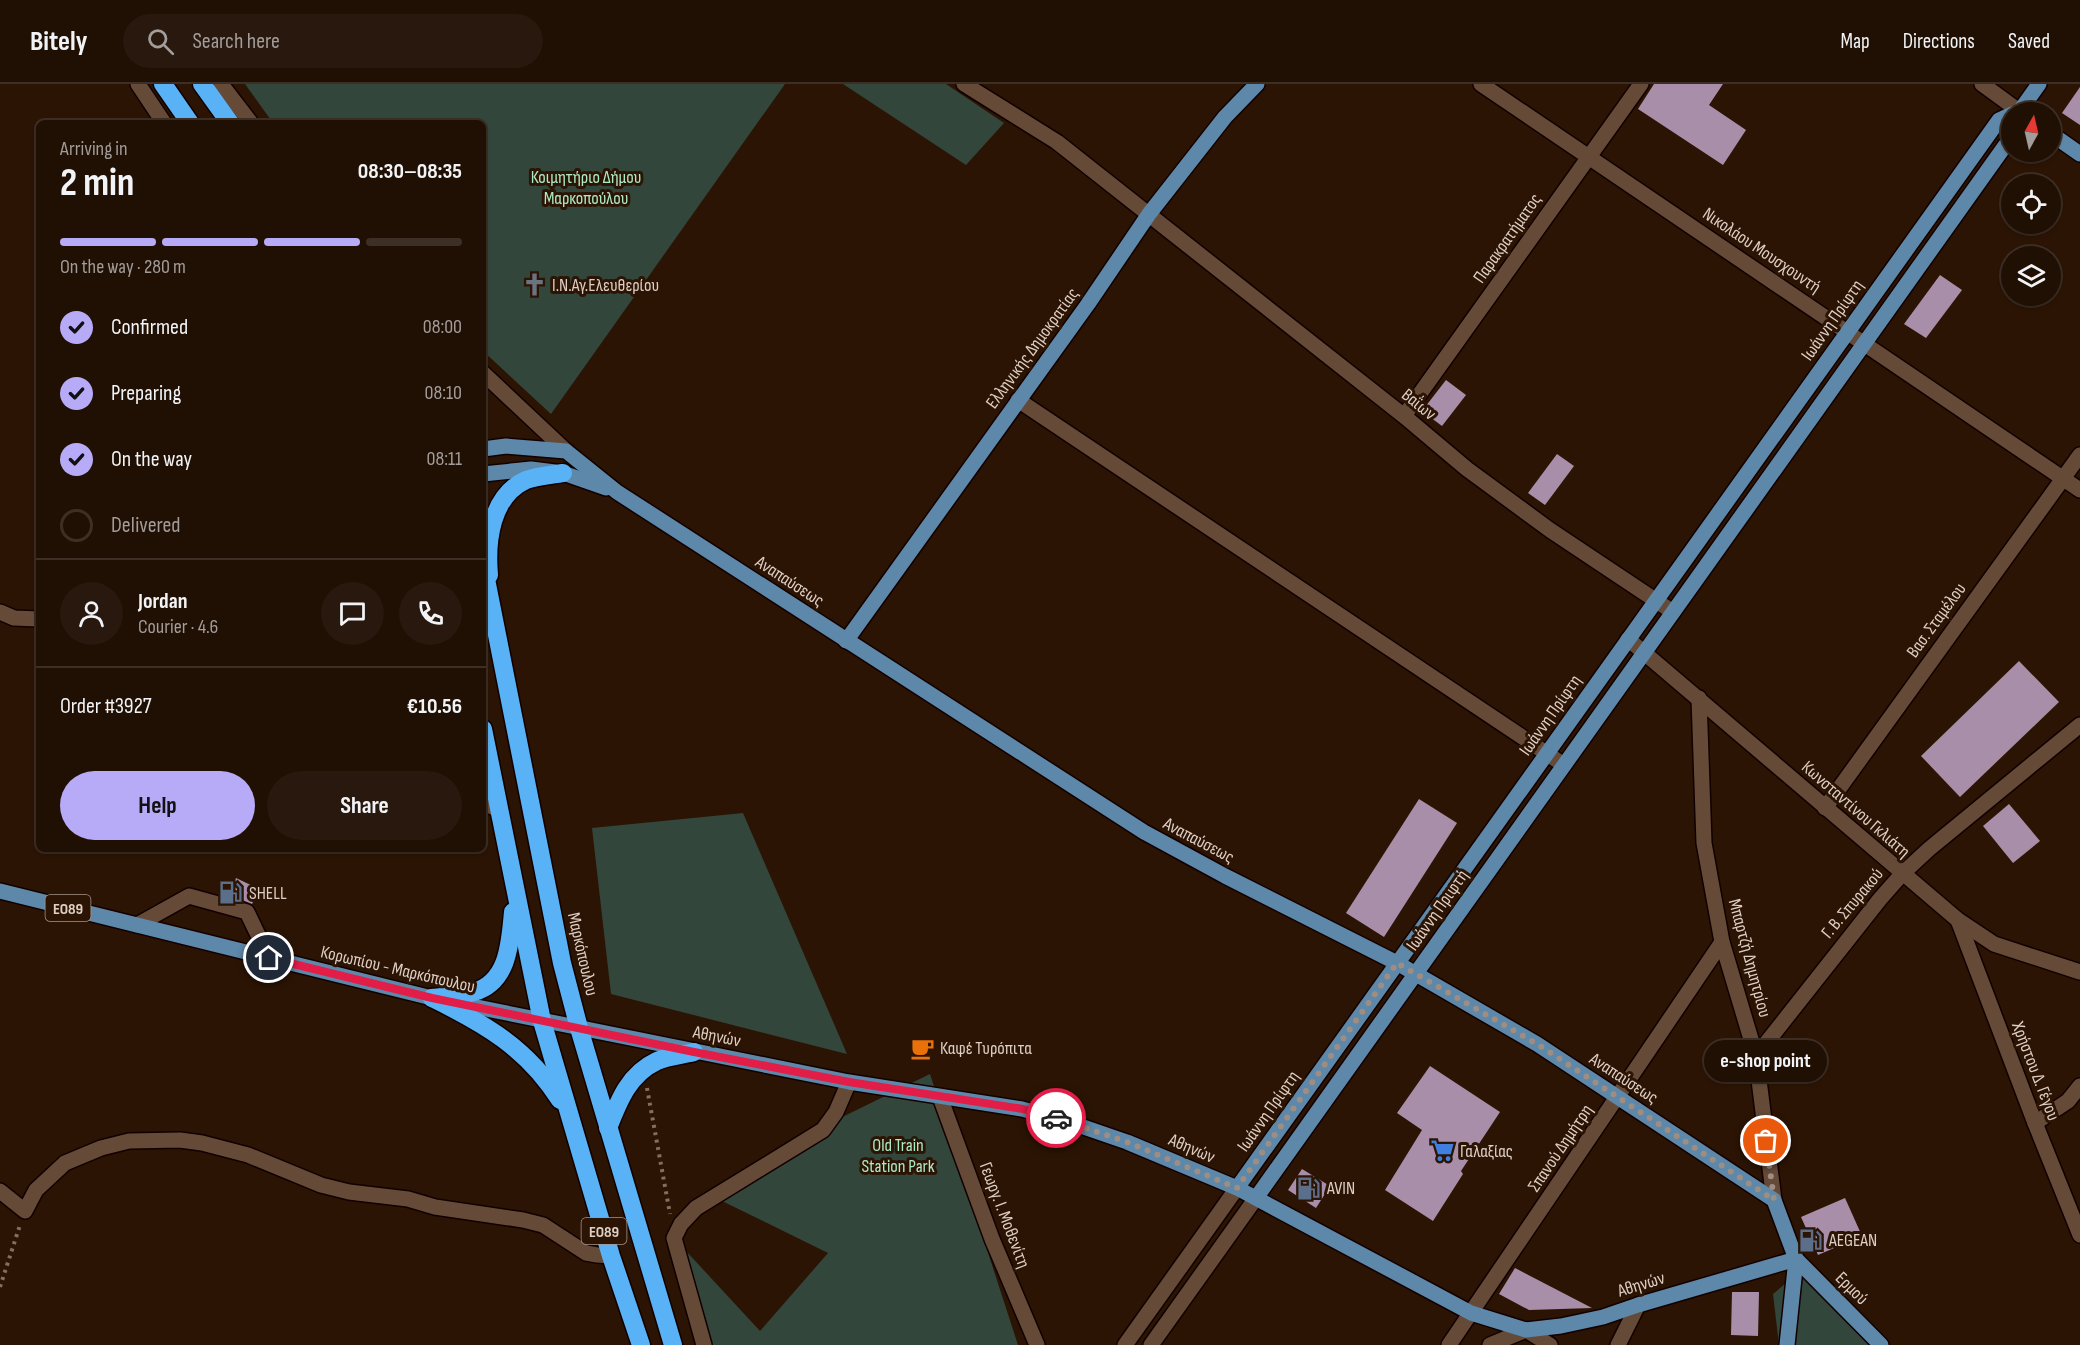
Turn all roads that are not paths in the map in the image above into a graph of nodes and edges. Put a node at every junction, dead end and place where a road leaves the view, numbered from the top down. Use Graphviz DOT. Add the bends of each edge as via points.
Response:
graph roads {
  1 [pos="138,84"];
  2 [pos="163,84"];
  3 [pos="202,84"];
  4 [pos="221,84"];
  5 [pos="964,84"];
  6 [pos="1257,84"];
  7 [pos="1481,84"];
  8 [pos="1641,84"];
  9 [pos="1982,84"];
  10 [pos="2039,84"];
  11 [pos="2004,102"];
  12 [pos="2025,102"];
  13 [pos="2001,119"];
  14 [pos="162,120"];
  15 [pos="188,120"];
  16 [pos="229,120"];
  17 [pos="249,120"];
  18 [pos="2061,141"];
  19 [pos="2001,151"];
  20 [pos="2080,154"];
  21 [pos="1589,156"];
  22 [pos="1149,214"];
  23 [pos="1847,332"];
  24 [pos="1863,344"];
  25 [pos="486,376"];
  26 [pos="1018,400"];
  27 [pos="1404,416"];
  28 [pos="486,449"];
  29 [pos="566,451"];
  30 [pos="2080,455"];
  31 [pos="563,472"];
  32 [pos="486,474"];
  33 [pos="2062,479"];
  34 [pos="2080,490"];
  35 [pos="617,492"];
  36 [pos="486,578"];
  37 [pos="1656,600"];
  38 [pos="491,601"];
  39 [pos="0,612"];
  40 [pos="1673,612"];
  41 [pos="36,619"];
  42 [pos="1628,639"];
  43 [pos="846,641"];
  44 [pos="1644,652"];
  45 [pos="1699,698"];
  46 [pos="2080,725"];
  47 [pos="1547,753"];
  48 [pos="486,758"];
  49 [pos="1564,765"];
  50 [pos="491,806"];
  51 [pos="1825,808"];
  52 [pos="1902,874"];
  53 [pos="0,891"];
  54 [pos="515,891"];
  55 [pos="1958,920"];
  56 [pos="137,925"];
  57 [pos="1722,942"];
  58 [pos="269,958"];
  59 [pos="1397,963"];
  60 [pos="2080,972"];
  61 [pos="1416,973"];
  62 [pos="432,998"];
  63 [pos="542,1021"];
  64 [pos="579,1028"];
  65 [pos="694,1052"];
  66 [pos="1756,1056"];
  67 [pos="849,1082"];
  68 [pos="2080,1086"];
  69 [pos="940,1097"];
  70 [pos="1618,1097"];
  71 [pos="571,1116"];
  72 [pos="2035,1124"];
  73 [pos="608,1128"];
  74 [pos="1237,1188"];
  75 [pos="0,1191"];
  76 [pos="1256,1198"];
  77 [pos="1774,1200"];
  78 [pos="2080,1235"];
  79 [pos="611,1256"];
  80 [pos="1796,1259"];
  81 [pos="1638,1305"];
  82 [pos="1471,1313"];
  83 [pos="1526,1330"];
  84 [pos="641,1345"];
  85 [pos="673,1345"];
  86 [pos="704,1345"];
  87 [pos="1037,1345"];
  88 [pos="1125,1345"];
  89 [pos="1151,1345"];
  90 [pos="1449,1345"];
  91 [pos="1490,1345"];
  92 [pos="1550,1345"];
  93 [pos="1618,1345"];
  94 [pos="1787,1345"];
  95 [pos="1881,1345"];
  1 -- 14 [label="street"];
  2 -- 15 [label="highway"];
  3 -- 16 [label="highway"];
  4 -- 17 [label="street"];
  5 -- 22 [label="street, Βαΐων" via="1057,142"];
  6 -- 22 [label="main road, Ελληνικής Δημοκρατίας"];
  7 -- 21 [label="street, Νικολάου Μουσχουντή"];
  8 -- 21 [label="street, Παρακρατήματος"];
  9 -- 11 [label="street"];
  10 -- 12 [label="main road, Ιωάννη Πρίφτη"];
  13 -- 23 [label="main road, Ιωάννη Πρίφτη"];
  18 -- 20 [label="main road"];
  19 -- 24 [label="main road"];
  21 -- 23 [label="street, Νικολάου Μουσχουντή"];
  21 -- 27 [label="street, Παρακρατήματος"];
  22 -- 26 [label="main road, Ελληνικής Δημοκρατίας"];
  22 -- 27 [label="street, Βαΐων"];
  23 -- 24 [label="street, Νικολάου Μουσχουντή"];
  23 -- 37 [label="main road, Ιωάννη Πρίφτη"];
  24 -- 33 [label="street, Νικολάου Μουσχουντή"];
  24 -- 40 [label="main road"];
  25 -- 29 [label="street"];
  26 -- 43 [label="main road, Ελληνικής Δημοκρατίας"];
  26 -- 47 [label="street"];
  27 -- 37 [label="street, Βαΐων" via="1467,469 1550,530"];
  28 -- 29 [label="main road" via="506,446"];
  29 -- 35 [label="main road, Αναπαύσεως"];
  30 -- 33 [label="street, Βασ. Σταμέλου"];
  31 -- 32 [label="main road, Αναπαύσεως" via="531,469"];
  31 -- 35 [label="main road, Αναπαύσεως"];
  31 -- 38 [label="highway" via="528,479 503,498 493,520 487,556"];
  33 -- 34 [label="street, Νικολάου Μουσχουντή"];
  33 -- 51 [label="street, Βασ. Σταμέλου"];
  35 -- 43 [label="main road, Αναπαύσεως"];
  36 -- 38 [label="highway, Μαρκόπουλου"];
  37 -- 40 [label="street, Βαΐων"];
  37 -- 42 [label="main road, Ιωάννη Πρίφτη"];
  38 -- 64 [label="highway, Μαρκόπουλου" via="562,963"];
  39 -- 41 [label="street" via="14,618"];
  40 -- 44 [label="main road"];
  42 -- 44 [label="street, Κωνσταντίνου Γκλιάτη"];
  42 -- 47 [label="main road, Ιωάννη Πρίφτη"];
  43 -- 59 [label="main road, Αναπαύσεως" via="1144,832"];
  44 -- 45 [label="street, Κωνσταντίνου Γκλιάτη"];
  44 -- 49 [label="main road"];
  45 -- 51 [label="street, Κωνσταντίνου Γκλιάτη"];
  45 -- 57 [label="street, Μπαρτζή Δημητρίου" via="1704,843"];
  46 -- 52 [label="street, Γ. Β. Σπυρακού"];
  47 -- 49 [label="street"];
  47 -- 59 [label="main road, Ιωάννη Πρίφτη"];
  48 -- 50 [label="highway"];
  49 -- 61 [label="main road, Ιωάννη Πριφτή"];
  50 -- 54 [label="highway"];
  51 -- 52 [label="street, Κωνσταντίνου Γκλιάτη"];
  52 -- 55 [label="street, Κωνσταντίνου Γκλιάτη"];
  52 -- 66 [label="street, Γ. Β. Σπυρακού"];
  53 -- 56 [label="main road, Κορωπίου - Μαρκόπουλου / ΕΟ89"];
  54 -- 62 [label="highway" via="509,947 499,976 474,992"];
  54 -- 63 [label="highway"];
  55 -- 60 [label="street, Κωνσταντίνου Γκλιάτη" via="1984,940"];
  55 -- 72 [label="street, Χρήστου Δ. Γέγου"];
  56 -- 58 [label="main road, Κορωπίου - Μαρκόπουλου / ΕΟ89"];
  56 -- 58 [label="street" via="189,896 247,912"];
  57 -- 66 [label="street, Μπαρτζή Δημητρίου"];
  57 -- 70 [label="street, Σπανού Δημήτρη"];
  58 -- 62 [label="main road, Κορωπίου - Μαρκόπουλου / ΕΟ89"];
  59 -- 61 [label="main road, Αναπαύσεως"];
  59 -- 74 [label="main road, Ιωάννη Πρίφτη"];
  61 -- 70 [label="main road, Αναπαύσεως"];
  61 -- 76 [label="main road"];
  62 -- 63 [label="main road, Κορωπίου - Μαρκόπουλου / ΕΟ89"];
  62 -- 71 [label="highway, ΕΟ89" via="475,1019 518,1049"];
  63 -- 64 [label="main road, Κορωπίου - Μαρκόπουλου / ΕΟ89"];
  63 -- 71 [label="highway, ΕΟ89"];
  64 -- 65 [label="main road, Αθηνών"];
  64 -- 73 [label="highway, Μαρκόπουλου / ΕΟ89"];
  65 -- 67 [label="main road, Αθηνών"];
  65 -- 73 [label="highway" via="658,1061 634,1077 623,1091"];
  66 -- 77 [label="street, Μπαρτζή Δημητρίου"];
  67 -- 69 [label="main road, Αθηνών"];
  67 -- 86 [label="street" via="823,1130 696,1208 681,1224 674,1238"];
  68 -- 72 [label="street" via="2068,1101"];
  69 -- 74 [label="main road, Αθηνών" via="1023,1109 1066,1121"];
  69 -- 87 [label="street, Γεωργ. Ι. Μοθενίτη"];
  70 -- 77 [label="main road, Αναπαύσεως"];
  70 -- 82 [label="street, Σπανού Δημήτρη"];
  71 -- 79 [label="highway, ΕΟ89"];
  72 -- 78 [label="street, Χρήστου Δ. Γέγου"];
  73 -- 85 [label="highway, Μαρκόπουλου / ΕΟ89"];
  74 -- 76 [label="main road, Αθηνών"];
  74 -- 88 [label="street, Ιωάννη Πρίφτη"];
  75 -- 79 [label="street" via="25,1211 36,1190 65,1163 129,1141 180,1140 248,1155 321,1185 349,1192 543,1225 586,1252"];
  76 -- 82 [label="main road, Αθηνών"];
  76 -- 89 [label="street"];
  77 -- 80 [label="main road, Μπαρτζή Δημητρίου"];
  79 -- 84 [label="highway, ΕΟ89"];
  80 -- 81 [label="main road, Αθηνών"];
  80 -- 94 [label="main road"];
  80 -- 95 [label="main road, Ερμού"];
  81 -- 83 [label="main road, Αθηνών" via="1584,1322"];
  81 -- 93 [label="street"];
  82 -- 83 [label="main road, Αθηνών"];
  82 -- 90 [label="street, Σπανού Δημήτρη"];
  83 -- 91 [label="street"];
  83 -- 92 [label="street"];
}
